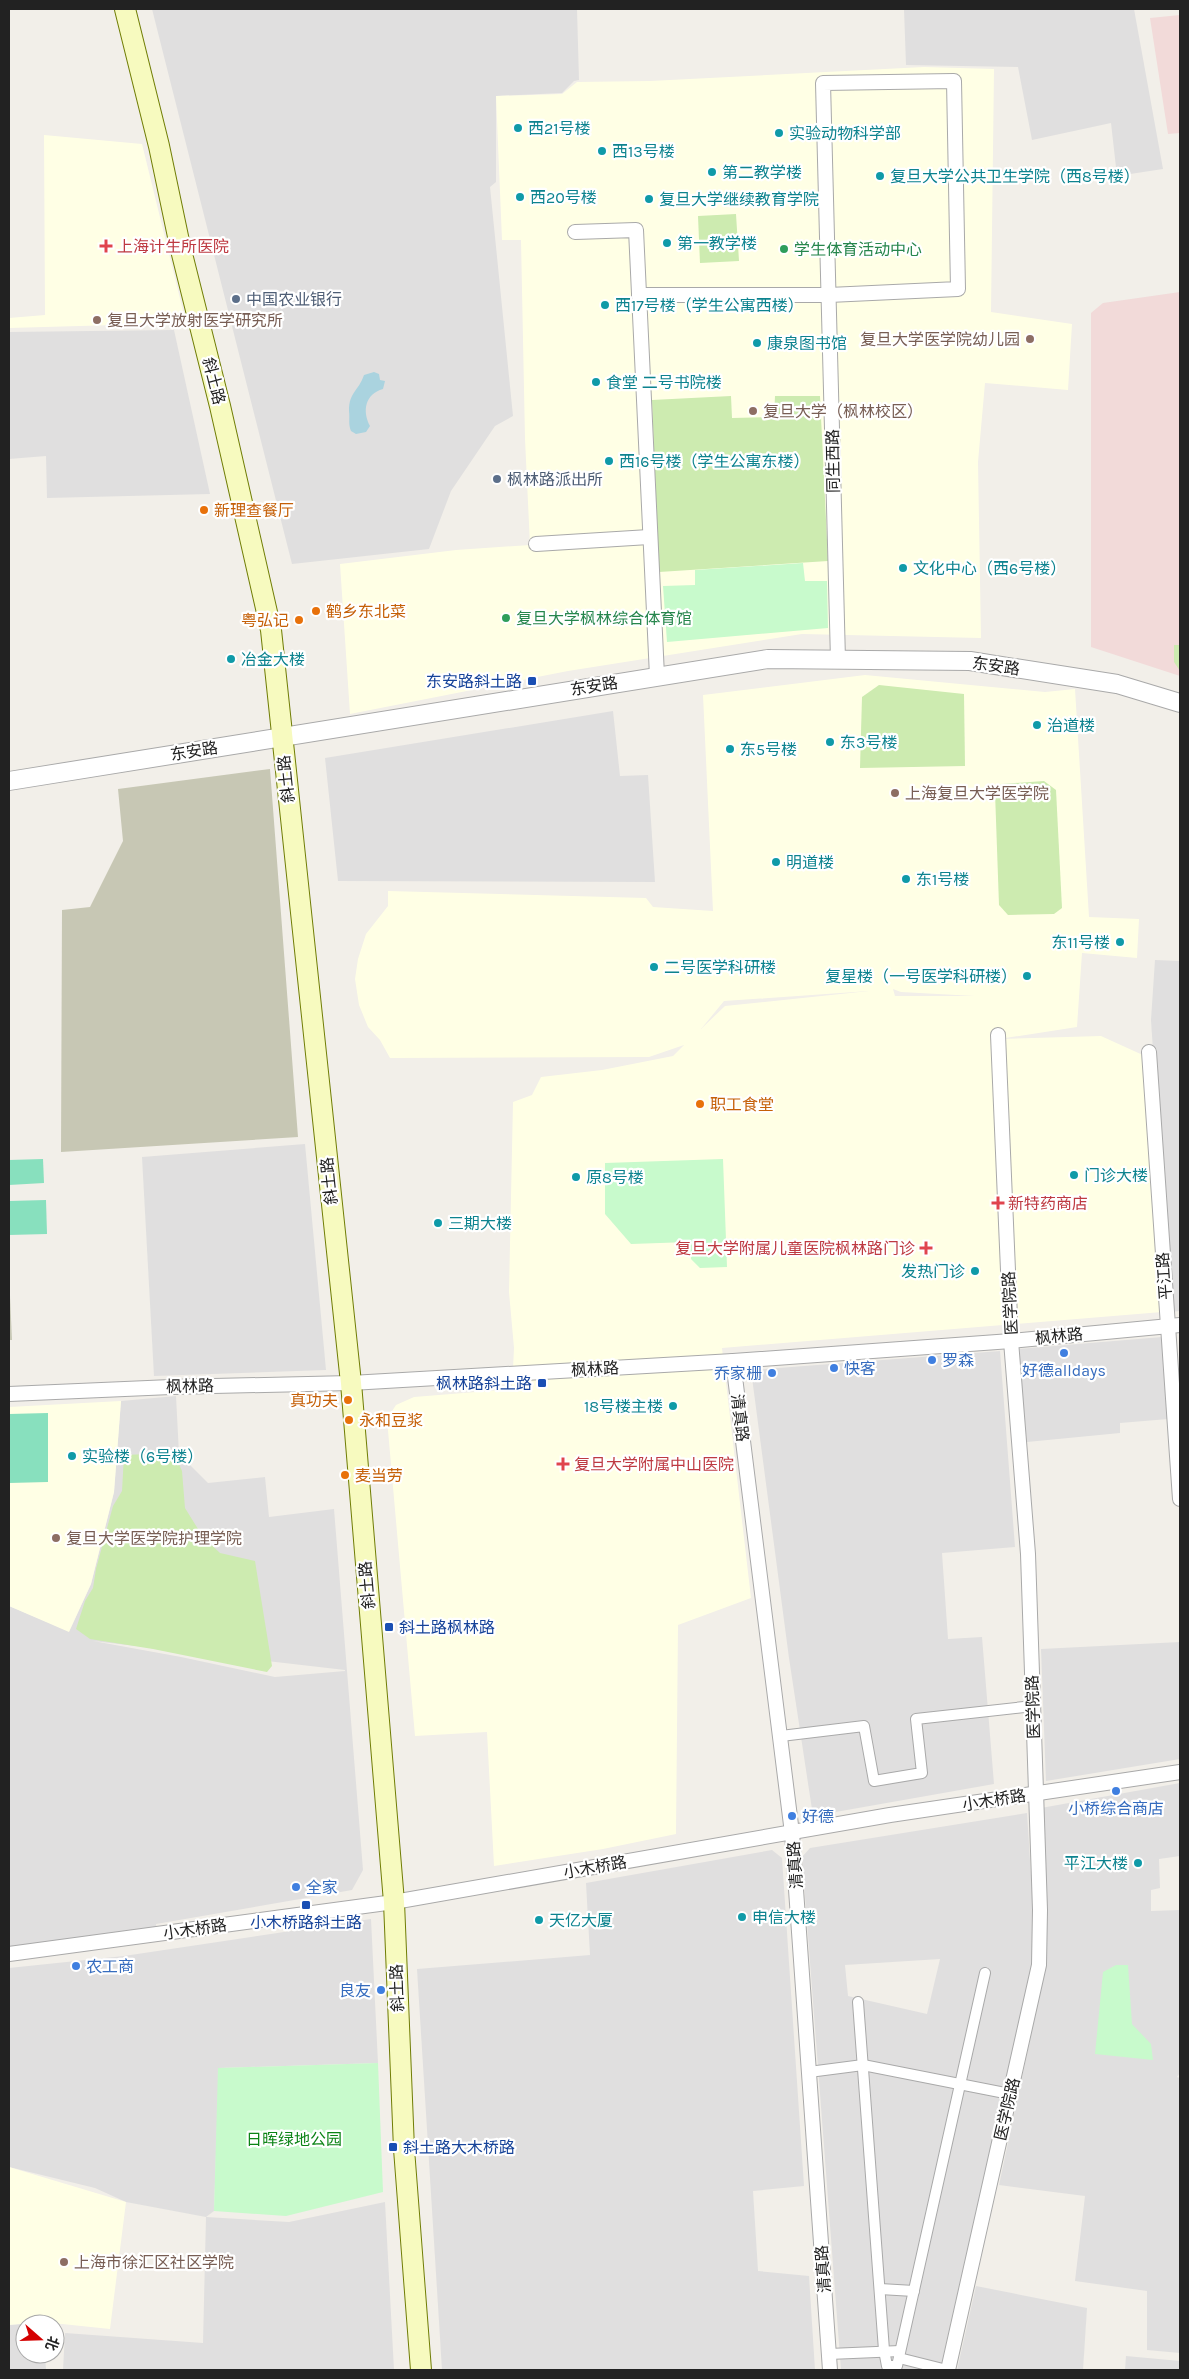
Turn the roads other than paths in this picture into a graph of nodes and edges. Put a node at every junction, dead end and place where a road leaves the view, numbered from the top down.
1 (125, 9) edge
2 (575, 232) dead end
3 (829, 294) junction
4 (639, 296) junction
5 (649, 537) junction
6 (536, 544) dead end
7 (838, 660) junction
8 (657, 676) junction
9 (1180, 703) edge
10 (282, 737) junction
11 (9, 781) edge
12 (998, 1035) dead end
13 (1149, 1052) dead end
14 (1174, 1326) edge
15 (1011, 1341) junction
16 (733, 1361) junction
17 (351, 1383) junction
18 (9, 1394) edge
19 (1180, 1499) edge
20 (1033, 1706) junction
21 (781, 1736) junction
22 (1180, 1772) edge
23 (1035, 1793) junction
24 (792, 1833) junction
25 (394, 1902) junction
26 (9, 1954) edge
27 (985, 1973) dead end
28 (858, 2002) dead end
29 (863, 2065) junction
30 (809, 2072) junction
31 (962, 2084) junction
32 (1010, 2094) junction
33 (880, 2289) junction
34 (914, 2291) junction
35 (884, 2350) junction
36 (829, 2354) junction
37 (900, 2354) junction
38 (421, 2370) edge
39 (830, 2370) edge
40 (947, 2370) edge

1 - 10 main road, 斜土路
2 - 4 street
3 - 3 street, 同生西路
3 - 4 street
3 - 7 street, 同生西路
4 - 5 street
5 - 6 street
5 - 8 street
7 - 8 street, 东安路
7 - 9 street, 东安路
8 - 10 street, 东安路
10 - 11 street, 东安路
10 - 17 main road, 斜土路
12 - 15 street, 医学院路
13 - 14 street, 平江路
14 - 15 street, 枫林路
14 - 19 street, 平江路
15 - 16 street, 枫林路
15 - 20 street, 医学院路
16 - 17 street, 枫林路
16 - 21 street, 清真路
17 - 18 street, 枫林路
17 - 25 main road, 斜土路
20 - 21 street
20 - 23 street, 医学院路
21 - 24 street, 清真路
22 - 23 street, 小木桥路
23 - 24 street, 小木桥路
23 - 32 street, 医学院路
24 - 25 street, 小木桥路
24 - 30 street, 清真路
25 - 26 street, 小木桥路
25 - 38 main road, 斜土路
27 - 31 street
28 - 29 street
29 - 30 street
29 - 31 street
29 - 33 street
30 - 36 street, 清真路
31 - 32 street
31 - 34 street
32 - 40 street, 医学院路
33 - 34 street
33 - 35 street
34 - 37 street
35 - 36 street
35 - 37 street
35 - 37 street
36 - 39 street, 清真路
37 - 40 street

